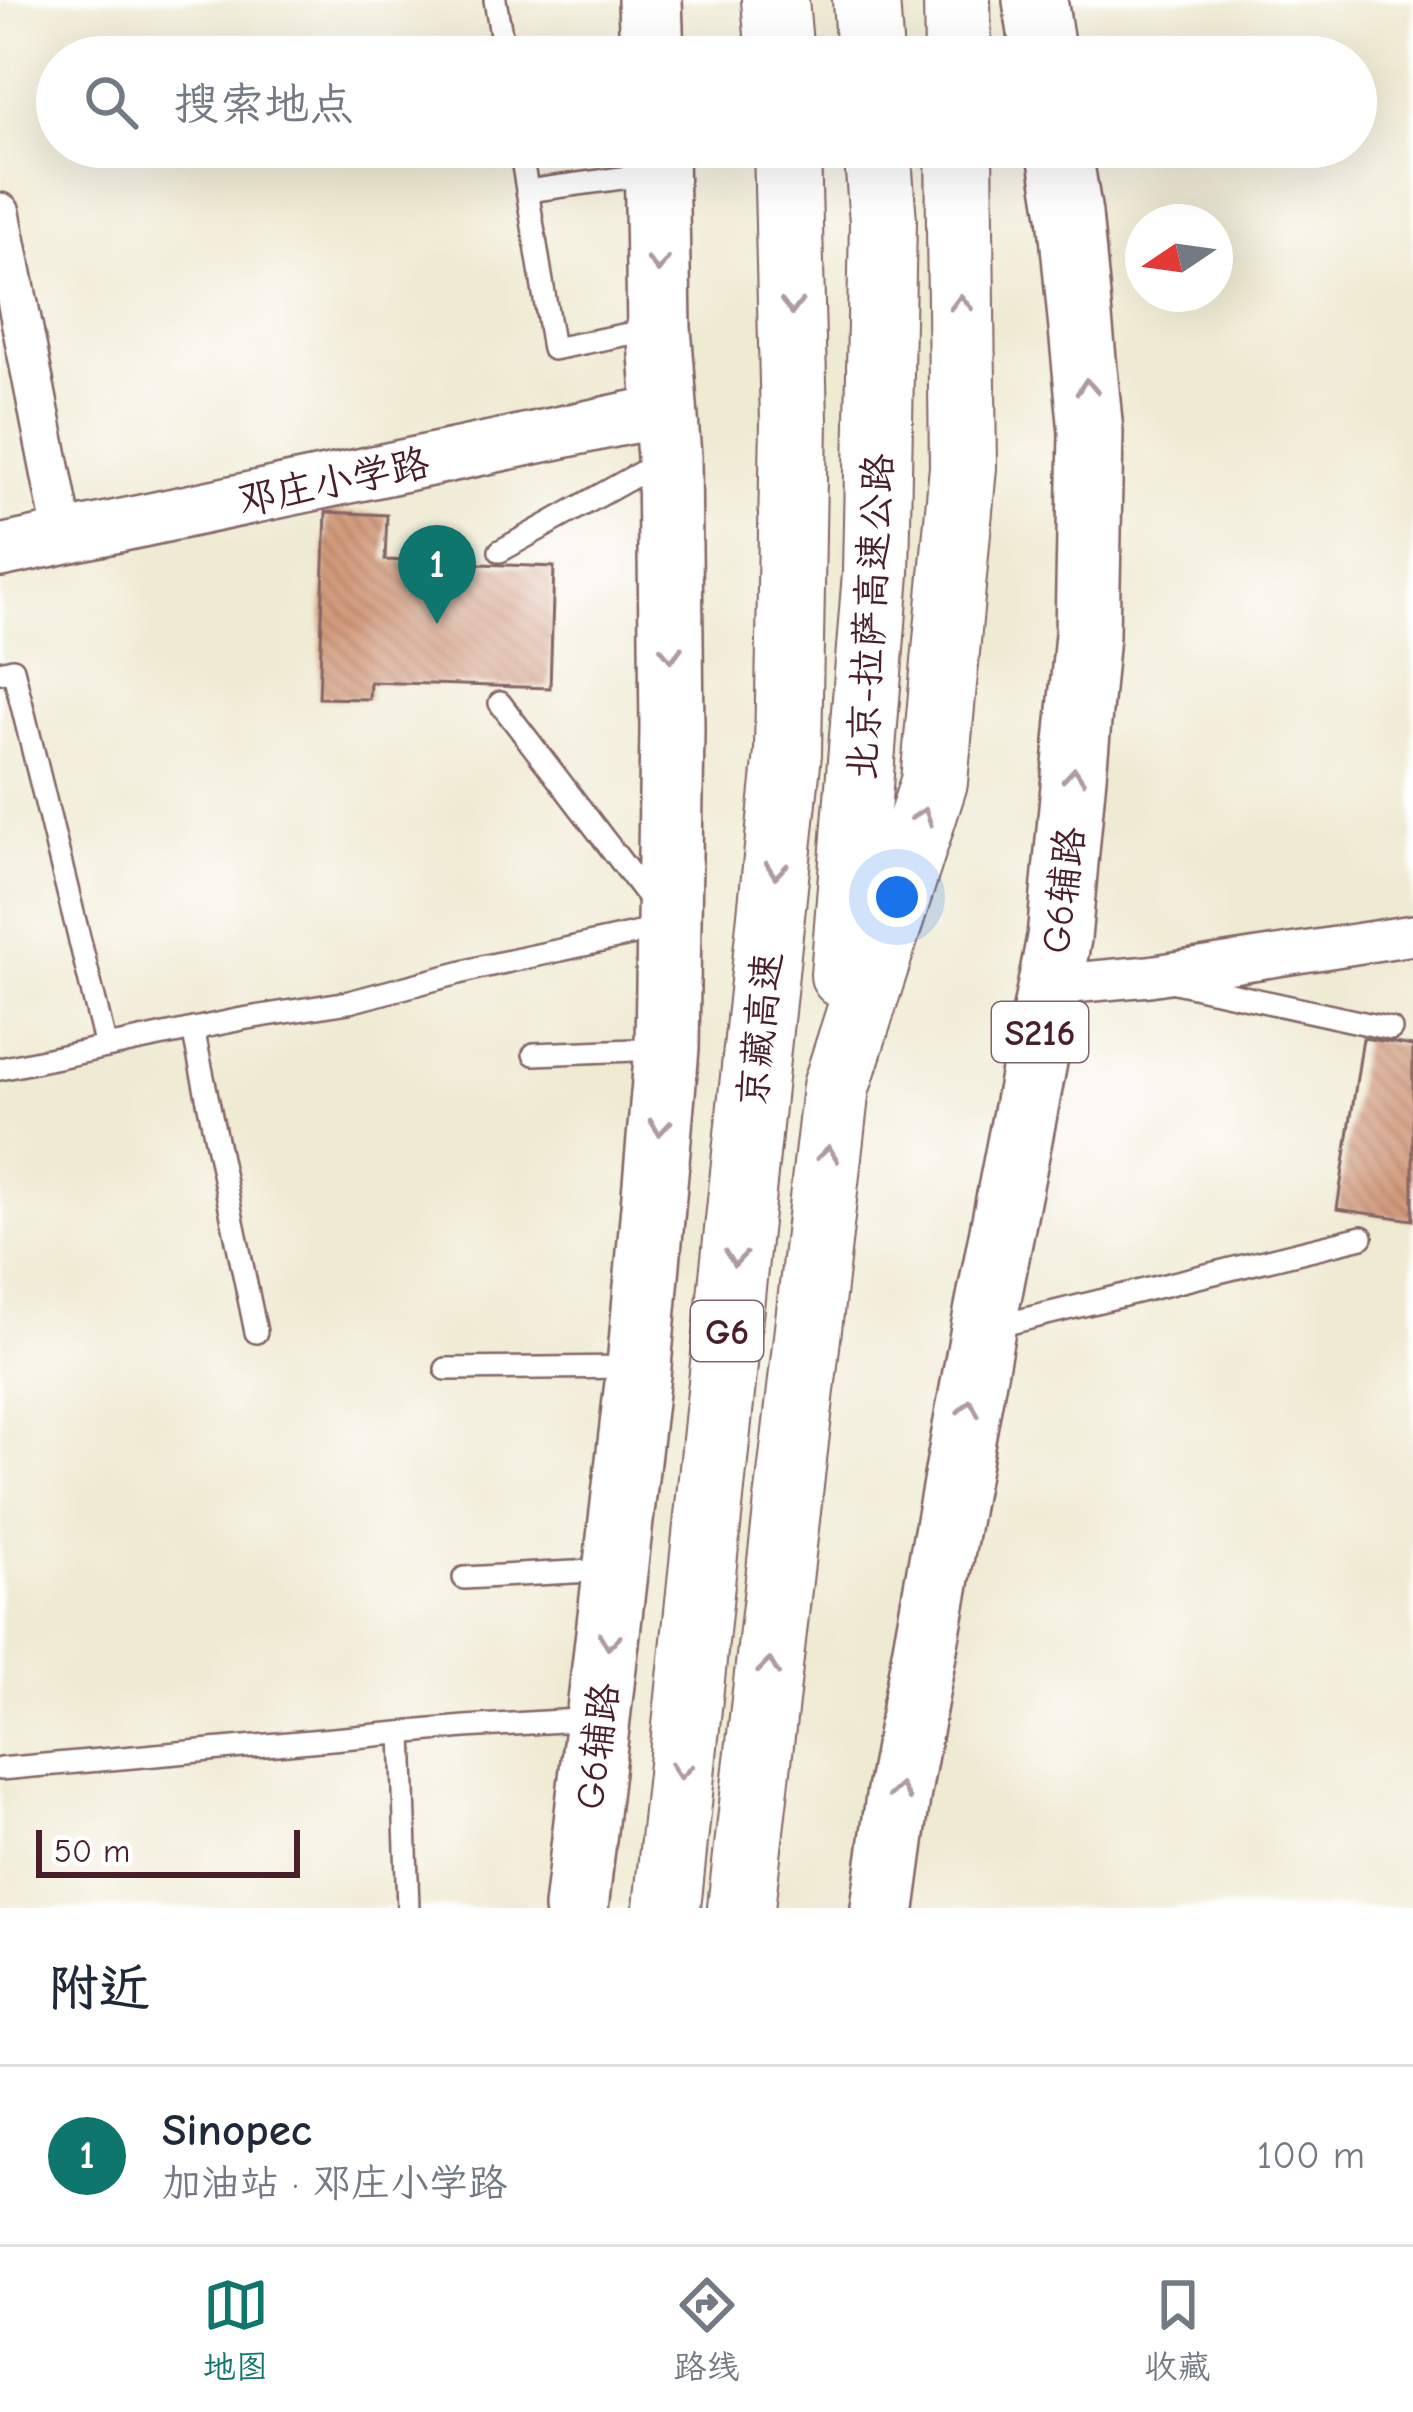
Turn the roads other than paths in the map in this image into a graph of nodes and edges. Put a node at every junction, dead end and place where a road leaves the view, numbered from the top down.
1 (495, 0) edge
2 (650, 0) edge
3 (775, 0) edge
4 (866, 0) edge
5 (957, 0) edge
6 (1034, 0) edge
7 (501, 36) edge
8 (651, 36) edge
9 (778, 36) edge
10 (869, 36) edge
11 (958, 36) edge
12 (1040, 36) edge
13 (523, 168) edge
14 (623, 168) edge
15 (656, 168) edge
16 (788, 168) edge
17 (879, 168) edge
18 (959, 168) edge
19 (1062, 168) edge
20 (527, 191) junction
21 (0, 213) edge
22 (659, 328) junction
23 (668, 434) junction
24 (64, 538) junction
25 (0, 551) edge
26 (500, 551) dead end
27 (0, 672) edge
28 (500, 703) dead end
29 (670, 925) junction
30 (1413, 935) edge
31 (1149, 976) junction
32 (1050, 985) junction
33 (1391, 1029) dead end
34 (193, 1030) junction
35 (106, 1047) junction
36 (667, 1048) junction
37 (534, 1054) dead end
38 (0, 1069) edge
39 (836, 1087) junction
40 (1362, 1237) dead end
41 (983, 1329) junction
42 (256, 1332) dead end
43 (639, 1366) junction
44 (446, 1369) dead end
45 (617, 1570) junction
46 (464, 1578) dead end
47 (600, 1718) junction
48 (402, 1733) junction
49 (0, 1769) edge
50 (408, 1908) edge
51 (576, 1908) edge
52 (667, 1908) edge
53 (741, 1908) edge
54 (884, 1908) edge

1 - 7 lane
2 - 8 main road
3 - 9 highway
4 - 10 highway
5 - 11 highway
6 - 12 main road
13 - 20 lane
14 - 20 lane
15 -> 22 main road, G6辅路
16 -> 52 highway, 京藏高速 / G6
17 - 39 highway, 北京-拉萨高速公路
39 -> 18 highway
32 -> 19 main road, G6辅路 / S216
20 - 22 lane
21 - 24 street
22 - 23 main road, G6辅路
23 - 24 street, 邓庄小学路
23 - 26 lane
23 -> 29 main road, G6辅路
24 - 25 street, 邓庄小学路
27 - 35 lane
28 - 29 lane
29 - 34 lane
29 - 36 main road, G6辅路
30 - 31 street
31 - 32 street
31 - 33 lane
32 - 41 main road, G6辅路 / S216
34 - 35 lane
34 - 42 lane
35 - 38 lane
36 - 37 lane
36 -> 43 main road, G6辅路
53 -> 39 highway
40 - 41 lane
54 -> 41 main road, G6辅路 / S216
43 - 44 lane
43 - 45 main road, G6辅路
45 - 46 lane
45 -> 47 main road, G6辅路
47 - 48 lane
47 - 51 main road, G6辅路
48 - 49 lane
48 - 50 lane

